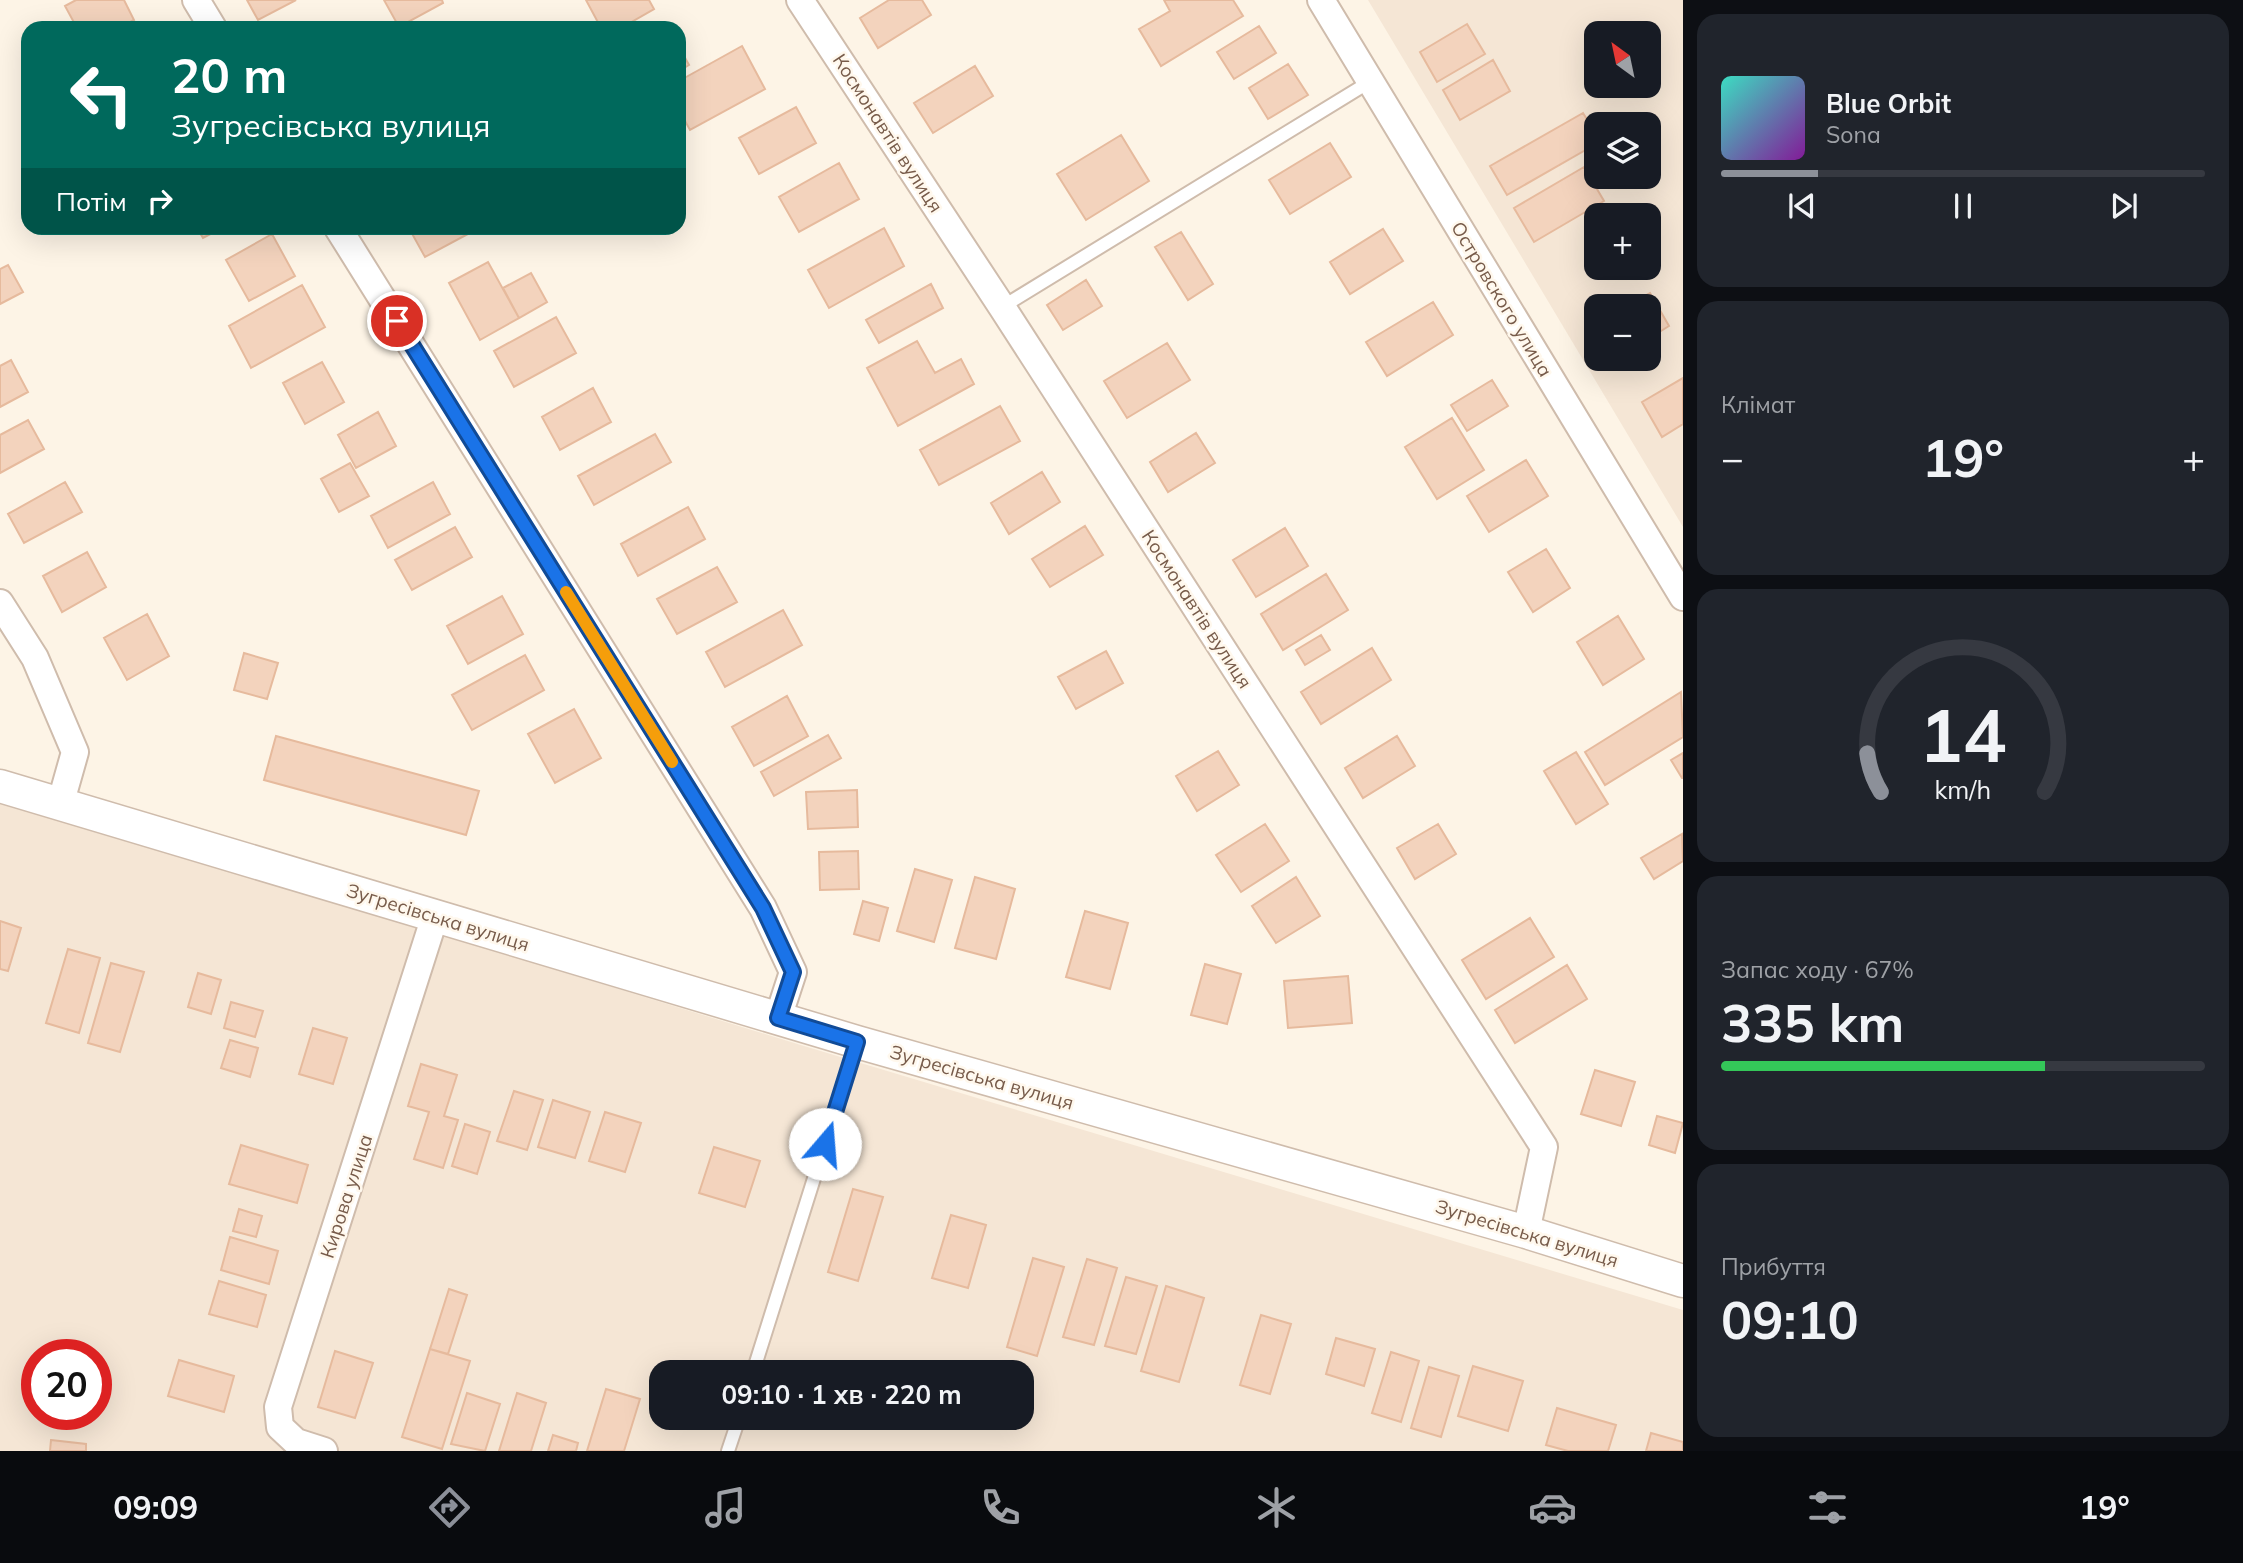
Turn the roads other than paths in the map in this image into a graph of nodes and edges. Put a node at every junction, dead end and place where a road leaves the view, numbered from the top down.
1 (196, 0) edge
2 (800, 0) edge
3 (1321, 0) edge
4 (209, 21) edge
5 (1371, 81) junction
6 (342, 235) edge
7 (1002, 307) junction
8 (1683, 597) edge
9 (0, 603) edge
10 (0, 786) edge
11 (60, 805) junction
12 (435, 916) junction
13 (778, 1018) junction
14 (857, 1042) junction
15 (1526, 1232) junction
16 (1683, 1280) edge
17 (757, 1360) edge
18 (735, 1430) edge
19 (324, 1451) edge
20 (729, 1451) edge

1 - 4 street
2 - 7 street, Космонавтів вулиця
3 - 5 street, Островского улица
5 - 7 lane
5 - 8 street, Островского улица
6 - 13 street
7 - 15 street, Космонавтів вулиця
9 - 11 street
10 - 11 street, Зугресівська вулиця
11 - 12 street, Зугресівська вулиця
12 - 13 street, Зугресівська вулиця
12 - 19 street, Кирова улица
13 - 14 street, Зугресівська вулиця
14 - 15 street, Зугресівська вулиця
14 - 17 lane
15 - 16 street, Зугресівська вулиця
18 - 20 lane

